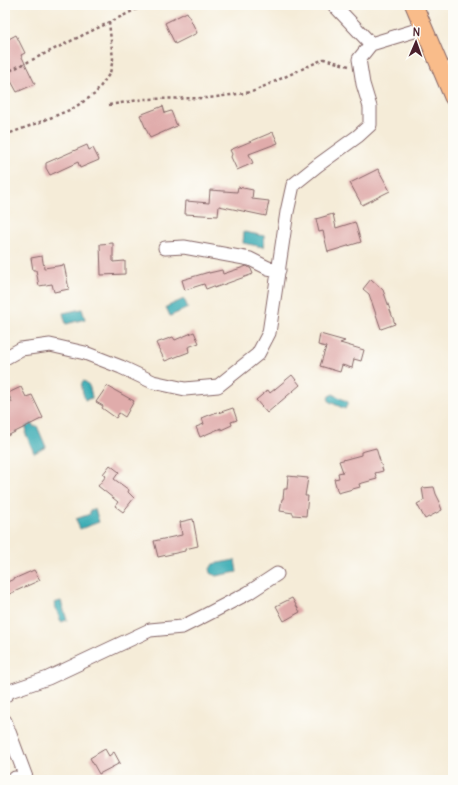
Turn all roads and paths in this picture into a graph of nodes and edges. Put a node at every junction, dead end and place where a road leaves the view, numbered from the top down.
1 (145, 5) edge
2 (334, 5) edge
3 (414, 5) edge
4 (109, 22) junction
5 (424, 28) junction
6 (371, 44) junction
7 (361, 69) junction
8 (449, 72) edge
9 (5, 73) edge
10 (453, 97) edge
11 (109, 105) dead end
12 (5, 135) edge
13 (165, 248) dead end
14 (279, 270) junction
15 (5, 358) edge
16 (277, 574) dead end
17 (5, 696) edge
18 (5, 721) edge
19 (19, 779) edge

1 - 4 path
2 - 6 street
3 - 5 main road
4 - 9 path
4 - 12 path
5 - 6 street
5 - 8 main road
6 - 7 street
7 - 11 path
7 - 14 street
8 - 10 main road
13 - 14 street
14 - 15 street
16 - 17 street
18 - 19 street

